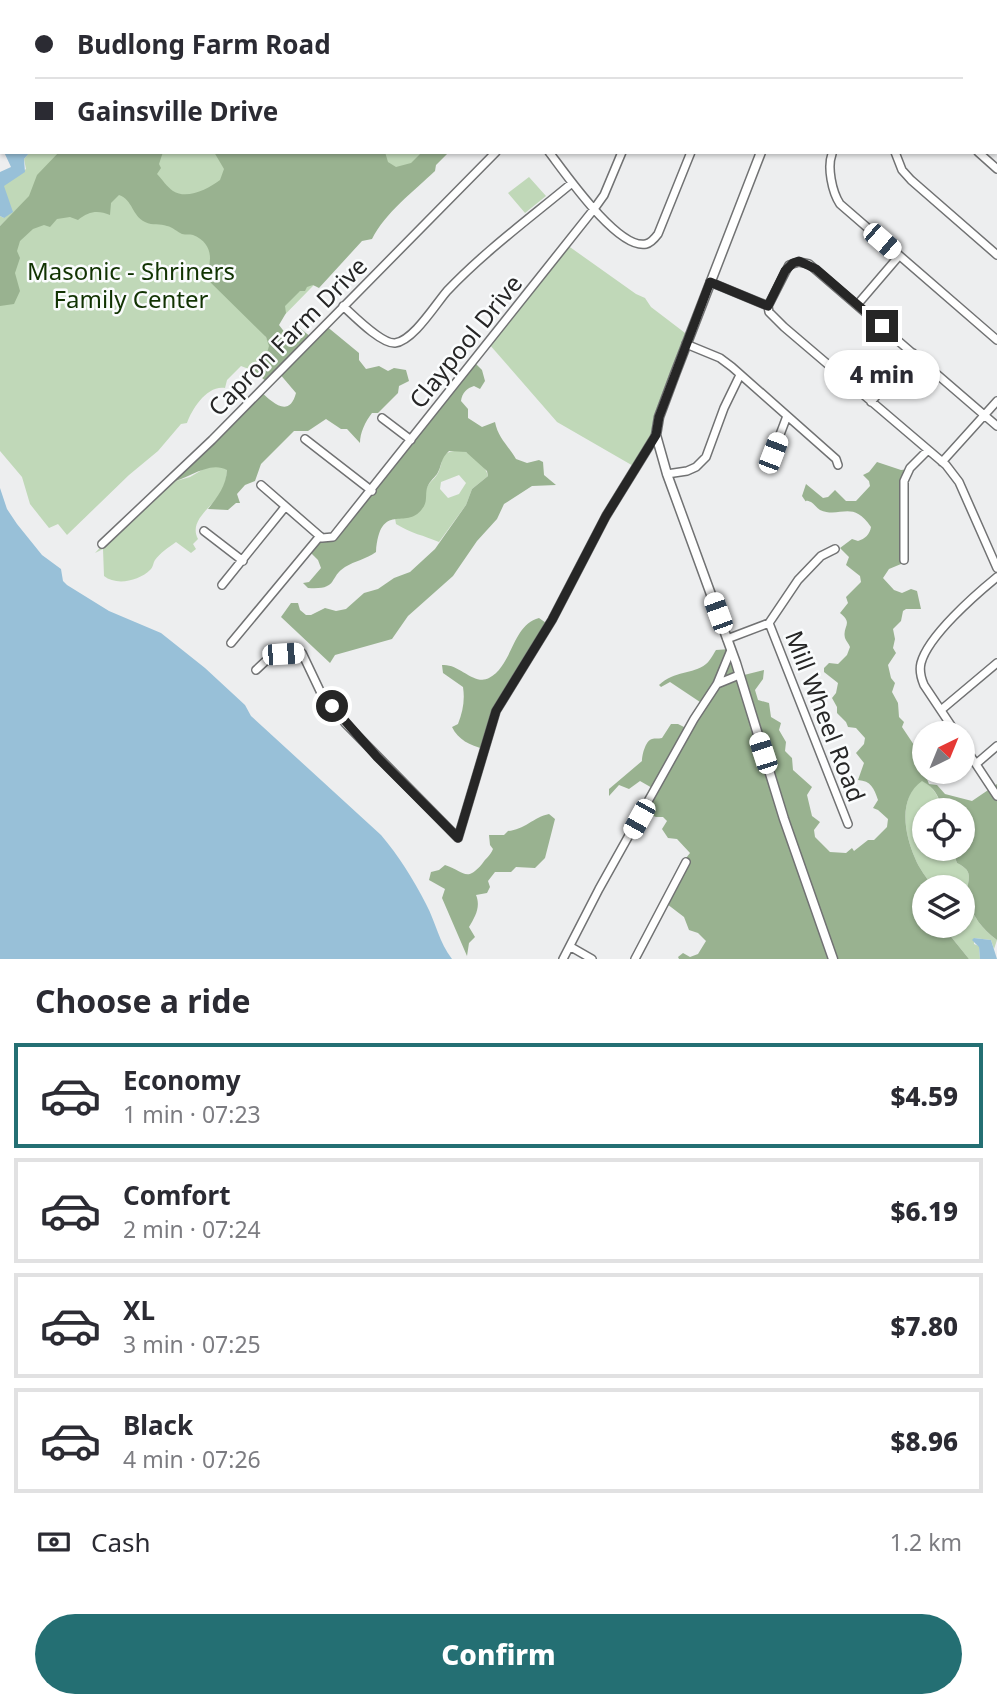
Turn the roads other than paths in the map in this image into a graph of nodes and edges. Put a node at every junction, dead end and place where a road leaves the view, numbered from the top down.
1 (494, 154) edge
2 (550, 154) edge
3 (621, 154) edge
4 (690, 154) edge
5 (760, 154) edge
6 (831, 154) edge
7 (896, 154) edge
8 (980, 154) edge
9 (997, 169) edge
10 (572, 183) junction
11 (594, 209) junction
12 (899, 256) junction
13 (997, 256) edge
14 (710, 282) junction
15 (857, 305) junction
16 (343, 306) junction
17 (768, 306) junction
18 (997, 339) edge
19 (686, 344) junction
20 (913, 353) junction
21 (740, 375) junction
22 (997, 401) edge
23 (872, 402) junction
24 (985, 414) junction
25 (787, 416) junction
26 (382, 418) dead end
27 (997, 426) edge
28 (656, 435) junction
29 (305, 439) dead end
30 (411, 440) junction
31 (927, 451) junction
32 (942, 462) junction
33 (838, 465) dead end
34 (771, 469) dead end
35 (667, 474) junction
36 (261, 485) dead end
37 (372, 491) junction
38 (285, 507) junction
39 (204, 531) dead end
40 (321, 537) junction
41 (102, 544) dead end
42 (835, 549) dead end
43 (904, 560) dead end
44 (243, 561) junction
45 (997, 568) edge
46 (997, 577) edge
47 (222, 585) dead end
48 (769, 623) junction
49 (727, 639) junction
50 (231, 643) dead end
51 (731, 650) junction
52 (997, 663) edge
53 (256, 670) dead end
54 (739, 675) junction
55 (717, 684) junction
56 (941, 710) junction
57 (948, 721) edge
58 (997, 747) edge
59 (976, 764) joint
60 (997, 796) edge
61 (848, 824) dead end
62 (687, 862) dead end
63 (571, 947) junction
64 (563, 959) edge
65 (592, 959) edge
66 (635, 959) edge
67 (833, 959) edge

1 - 16 street, Capron Farm Drive
2 - 10 street
3 - 11 street, Claypool Drive
4 - 11 street
5 - 14 street
6 - 12 street
7 - 13 street
8 - 9 street
10 - 11 street
10 - 16 street
11 - 30 street, Claypool Drive
12 - 15 street
12 - 18 street
14 - 17 street
14 - 19 street
15 - 17 street
15 - 20 street
16 - 41 street, Capron Farm Drive
17 - 23 street
19 - 21 street
19 - 28 street
20 - 23 street
20 - 24 street
21 - 25 street
21 - 35 street
22 - 24 street
23 - 31 street
24 - 27 street
24 - 32 street
25 - 33 street
25 - 34 street
26 - 30 street
28 - 35 street
28 - 53 street
29 - 37 street
30 - 37 street, Claypool Drive
31 - 32 street
31 - 43 street
32 - 45 street
35 - 49 street
36 - 38 street
37 - 40 street, Claypool Drive
38 - 40 street
38 - 44 street
39 - 44 street
40 - 50 street, Claypool Drive
42 - 48 street
44 - 47 street
46 - 56 street
48 - 49 street
48 - 61 street, Mill Wheel Road
49 - 51 street
51 - 54 street
51 - 55 street
52 - 56 street
54 - 55 street
54 - 67 street
55 - 63 street
56 - 57 street
58 - 59 street
59 - 60 street
62 - 66 street
63 - 64 street
63 - 65 street

